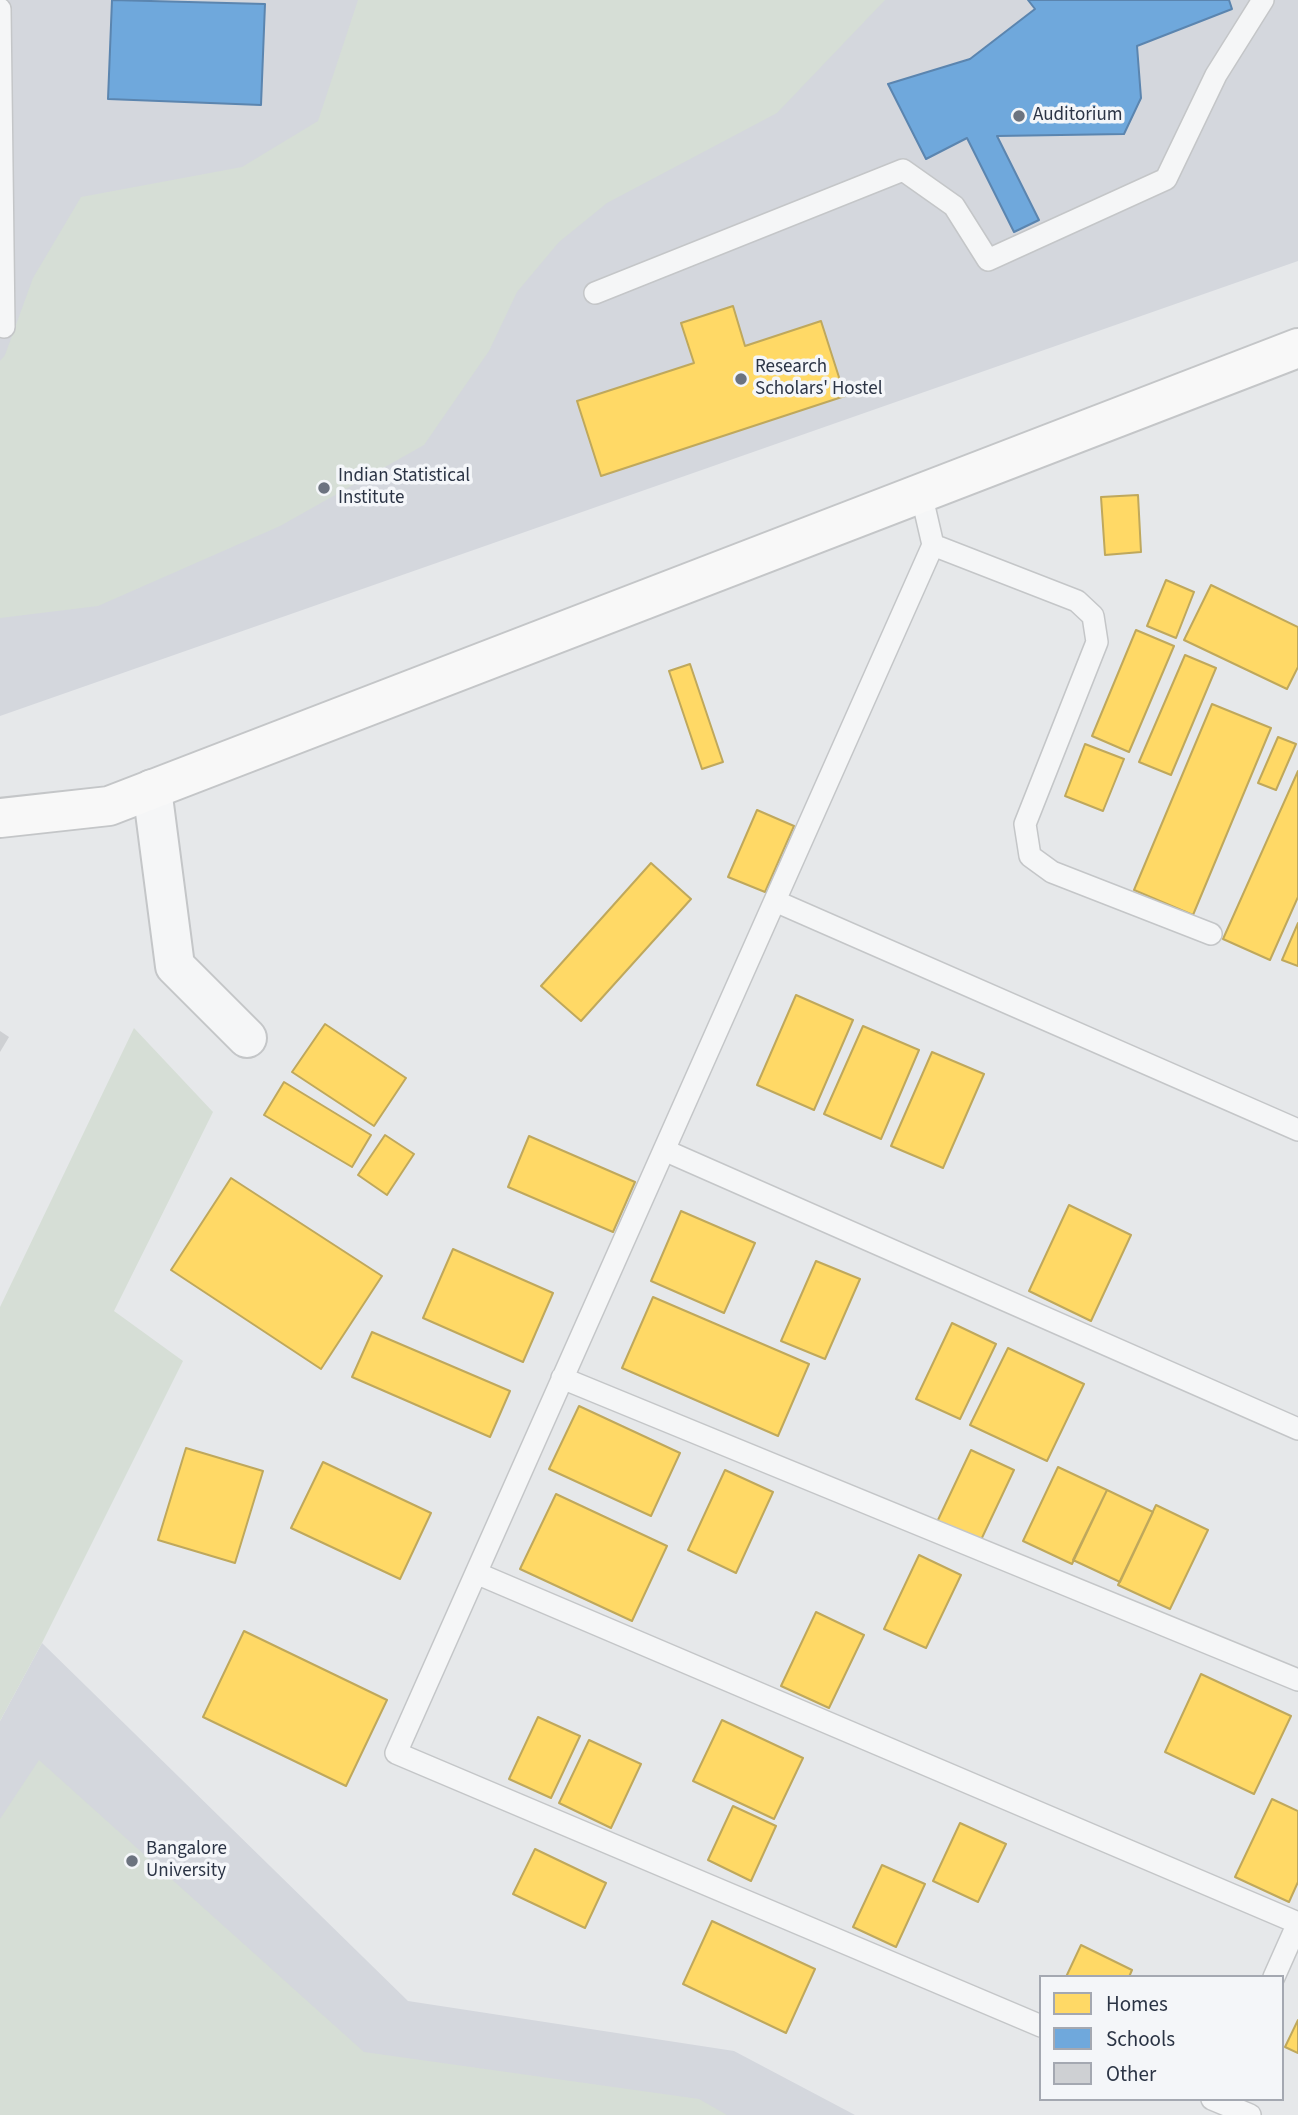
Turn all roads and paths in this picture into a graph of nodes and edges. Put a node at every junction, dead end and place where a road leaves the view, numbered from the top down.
1 (1264, 0) edge
2 (0, 9) edge
3 (595, 293) dead end
4 (4, 327) dead end
5 (1298, 348) edge
6 (921, 493) junction
7 (933, 545) junction
8 (152, 789) junction
9 (0, 818) edge
10 (775, 901) junction
11 (1211, 934) dead end
12 (247, 1038) dead end
13 (1298, 1130) edge
14 (664, 1150) junction
15 (562, 1378) junction
16 (1298, 1429) edge
17 (476, 1573) junction
18 (1298, 1680) edge
19 (1275, 1975) edge
20 (1039, 2025) edge
21 (1218, 2101) edge
22 (1250, 2115) edge

1 - 3 lane
2 - 4 lane
5 - 6 street
6 - 7 lane
6 - 8 street
7 - 10 lane
7 - 11 lane
8 - 9 street
8 - 12 street
10 - 13 lane
10 - 14 lane
14 - 15 lane
14 - 16 lane
15 - 17 lane
15 - 18 lane
17 - 19 lane
17 - 20 lane
21 - 22 lane

